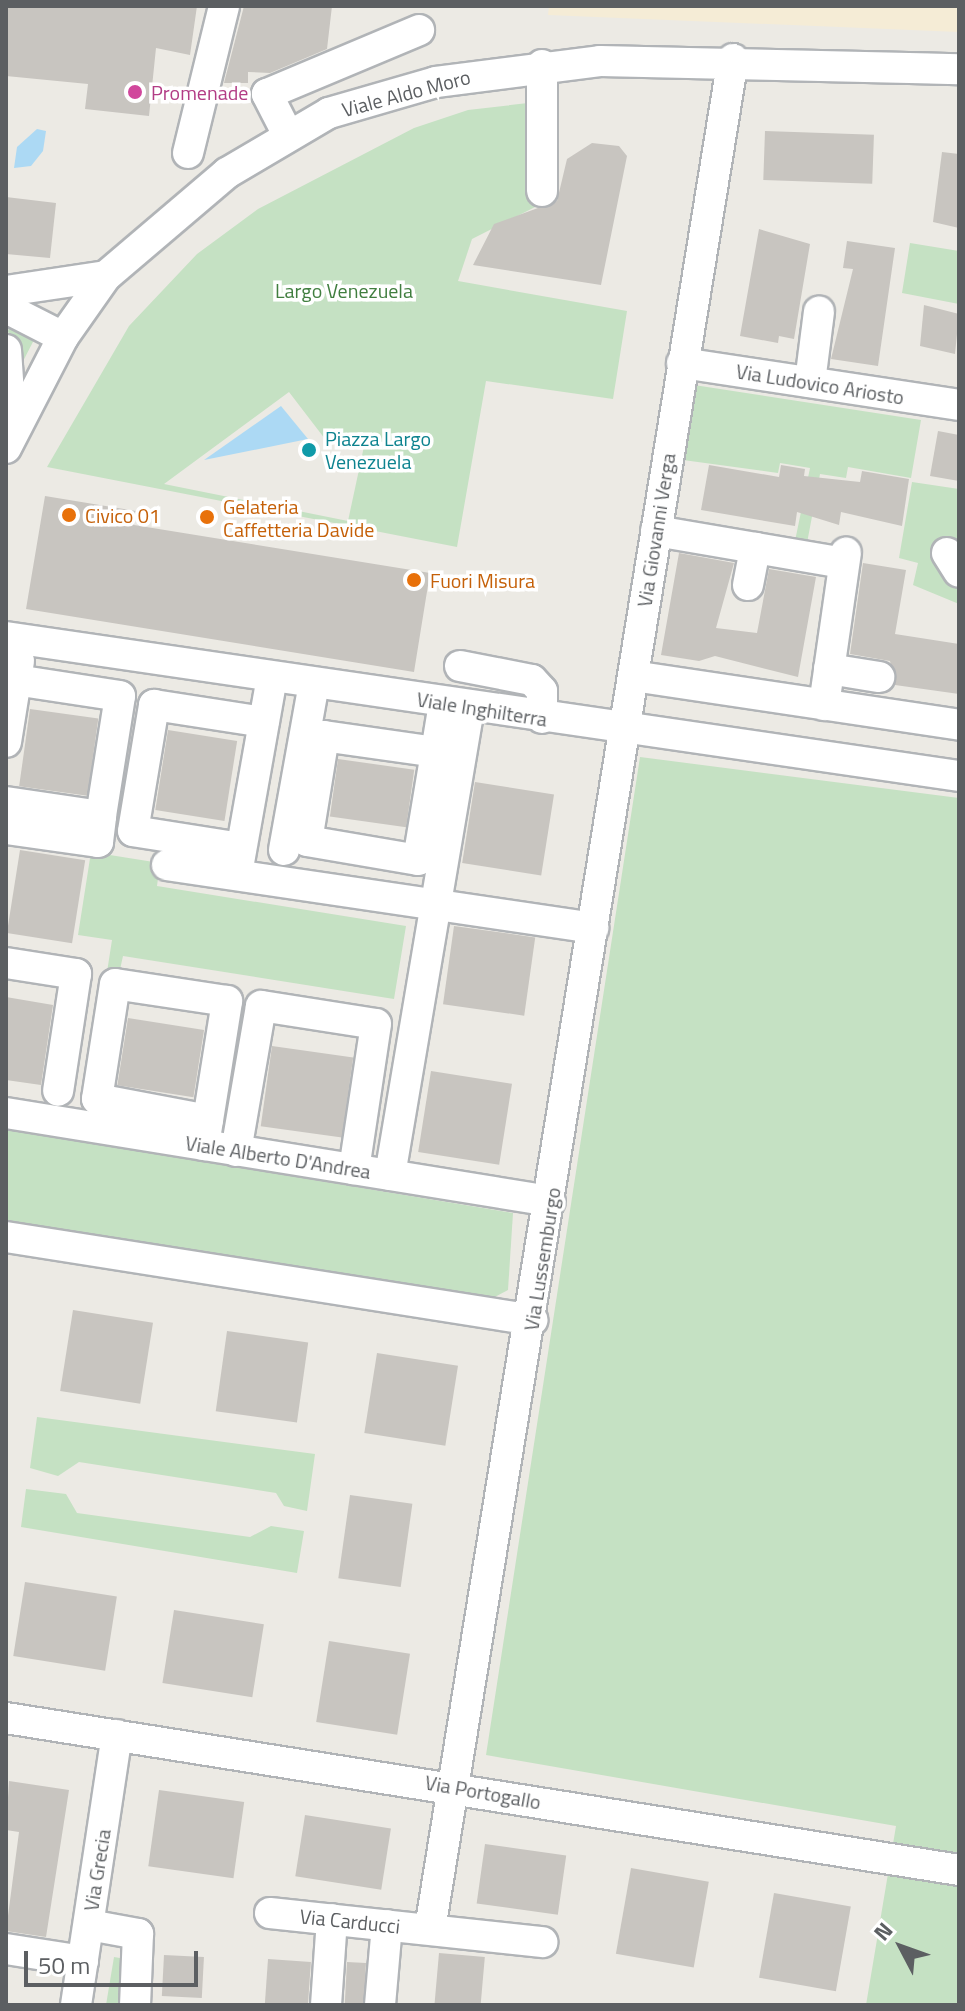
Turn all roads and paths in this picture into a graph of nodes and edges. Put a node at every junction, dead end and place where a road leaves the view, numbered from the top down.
1 (224, 6) edge
2 (419, 30) dead end
3 (733, 59) junction
4 (542, 65) junction
5 (959, 69) edge
6 (287, 133) junction
7 (212, 185) junction
8 (542, 191) dead end
9 (106, 276) junction
10 (6, 291) edge
11 (6, 308) edge
12 (819, 312) dead end
13 (63, 337) junction
14 (6, 350) edge
15 (682, 363) junction
16 (810, 382) junction
17 (959, 405) edge
18 (8, 442) edge
19 (656, 531) junction
20 (755, 548) junction
21 (748, 585) dead end
22 (14, 638) edge
23 (460, 666) dead end
24 (829, 669) junction
25 (633, 676) junction
26 (272, 677) junction
27 (879, 677) dead end
28 (16, 680) junction
29 (314, 683) junction
30 (457, 705) junction
31 (824, 705) junction
32 (542, 718) junction
33 (264, 722) junction
34 (959, 725) edge
35 (624, 730) junction
36 (6, 742) edge
37 (436, 752) junction
38 (959, 776) edge
39 (6, 802) edge
40 (101, 816) junction
41 (6, 829) edge
42 (241, 848) junction
43 (284, 850) dead end
44 (167, 865) dead end
45 (237, 878) junction
46 (436, 906) junction
47 (593, 928) junction
48 (6, 963) edge
49 (227, 1001) junction
50 (261, 1006) junction
51 (58, 1091) dead end
52 (6, 1113) edge
53 (206, 1132) junction
54 (236, 1151) junction
55 (354, 1169) junction
56 (390, 1175) junction
57 (550, 1201) junction
58 (6, 1237) edge
59 (533, 1320) junction
60 (6, 1718) edge
61 (117, 1735) junction
62 (452, 1787) junction
63 (959, 1870) edge
64 (270, 1913) dead end
65 (332, 1919) junction
66 (89, 1925) junction
67 (387, 1925) junction
68 (437, 1930) junction
69 (542, 1942) dead end
70 (6, 1949) edge
71 (83, 1961) junction
72 (76, 2005) edge
73 (135, 2005) edge
74 (326, 2005) edge
75 (380, 2005) edge

1 - 7 street
2 - 6 street
3 - 4 street, Viale Aldo Moro
3 - 5 street, Viale Aldo Moro
3 - 15 street, Via Giovanni Verga
4 - 6 street, Viale Aldo Moro
4 - 8 street
6 - 7 street, Viale Aldo Moro
7 - 9 street, Viale Aldo Moro
9 - 10 street
9 - 13 street, Viale Aldo Moro
11 - 13 street
12 - 16 street
13 - 18 street, Viale Aldo Moro
14 - 18 street
15 - 16 street, Via Ludovico Ariosto
15 - 19 street, Via Giovanni Verga
16 - 17 street, Via Ludovico Ariosto
19 - 20 street
19 - 25 street, Via Giovanni Verga
20 - 21 street
20 - 24 street
22 - 26 street, Viale Inghilterra
22 - 28 street
23 - 32 street
24 - 27 street
24 - 31 street
25 - 31 street
25 - 35 street, Via Giovanni Verga
26 - 29 street, Viale Inghilterra
26 - 33 street
28 - 36 street
28 - 40 street
29 - 30 street, Viale Inghilterra
29 - 43 street
30 - 32 street, Viale Inghilterra
30 - 37 street
30 - 46 street
31 - 34 street
32 - 35 street, Viale Inghilterra
33 - 42 street
33 - 42 street
35 - 38 street, Viale Inghilterra
35 - 47 street, Via Lussemburgo
37 - 37 street
39 - 40 street
40 - 41 street
42 - 45 street
44 - 45 street
45 - 46 street
46 - 47 street
46 - 56 street
47 - 57 street, Via Lussemburgo
48 - 51 street
49 - 50 street
49 - 53 street
49 - 53 street
50 - 54 street
50 - 55 street
52 - 53 street, Viale Alberto D'Andrea
53 - 54 street, Viale Alberto D'Andrea
54 - 55 street, Viale Alberto D'Andrea
55 - 56 street, Viale Alberto D'Andrea
56 - 57 street, Viale Alberto D'Andrea
57 - 59 street, Via Lussemburgo
58 - 59 street
59 - 62 street, Via Lussemburgo
60 - 61 street, Via Portogallo
61 - 62 street, Via Portogallo
61 - 66 street, Via Grecia
62 - 63 street, Via Portogallo
62 - 68 street, Via Carducci
64 - 65 street, Via Carducci
65 - 67 street, Via Carducci
65 - 74 street
66 - 71 street, Via Grecia
66 - 73 street
67 - 68 street, Via Carducci
67 - 75 street
68 - 69 street
70 - 71 street
71 - 72 street, Via Grecia

